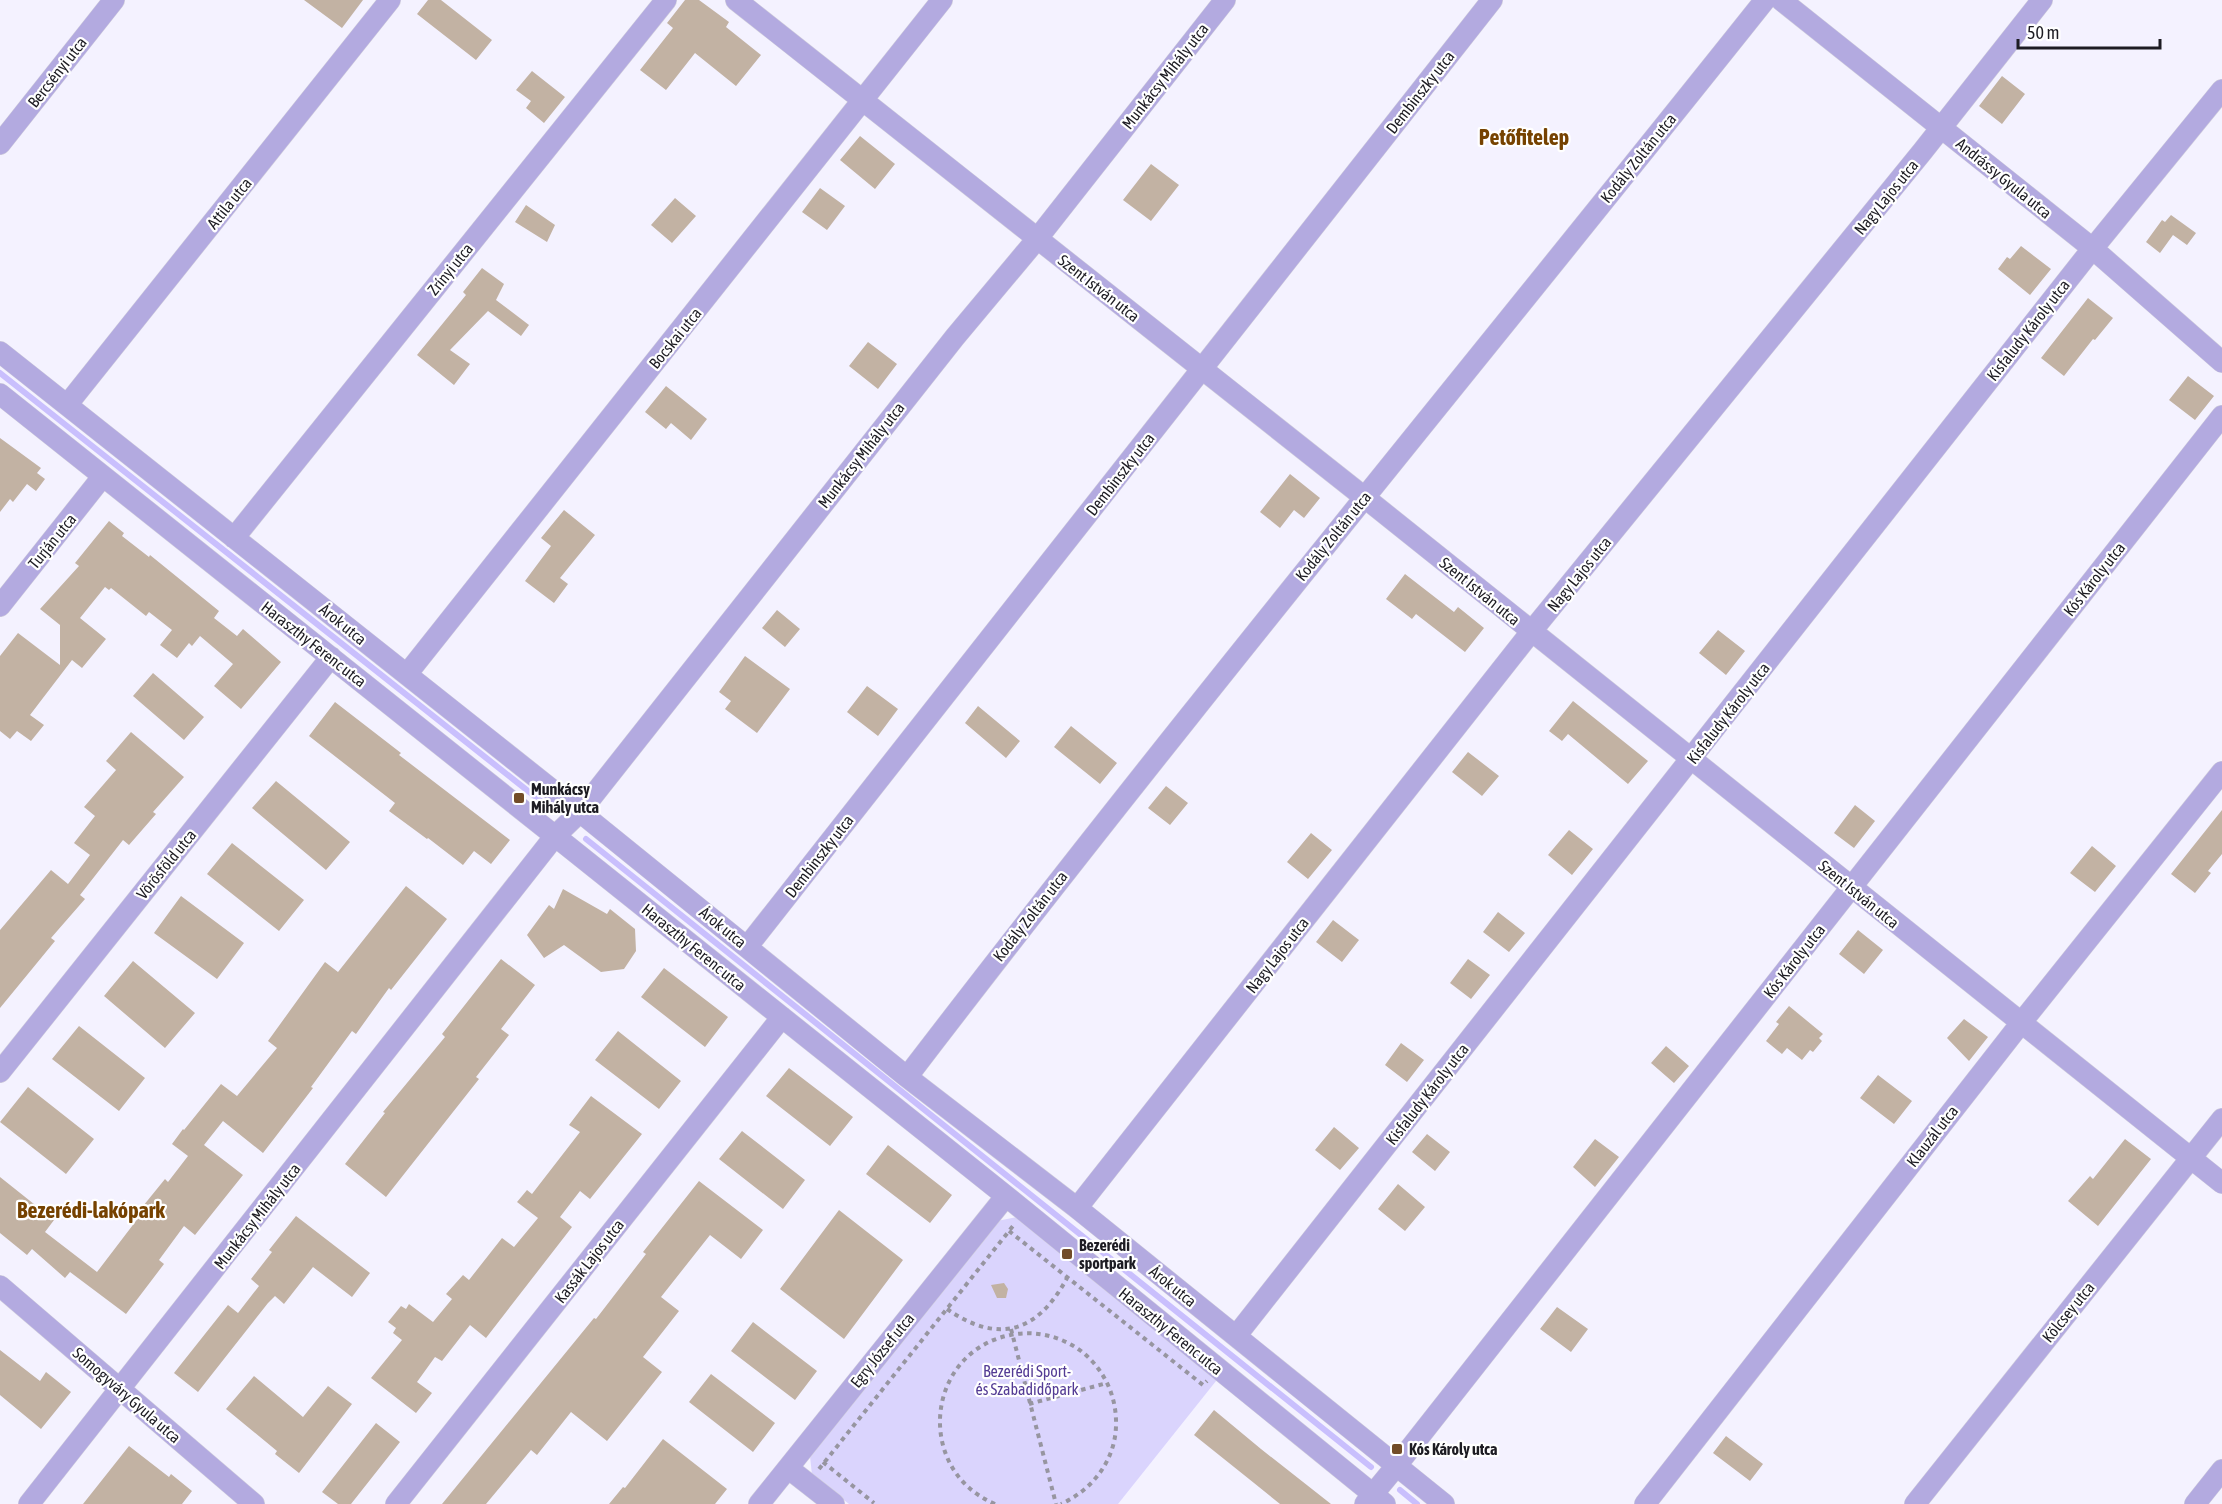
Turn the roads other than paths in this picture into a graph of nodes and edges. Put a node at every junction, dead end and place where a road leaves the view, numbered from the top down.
1 (114, 0) edge
2 (390, 0) edge
3 (666, 0) edge
4 (736, 0) edge
5 (942, 0) edge
6 (1225, 0) edge
7 (1492, 0) edge
8 (1765, 0) edge
9 (1780, 0) edge
10 (2042, 0) edge
11 (2222, 90) edge
12 (863, 102) junction
13 (1941, 128) junction
14 (0, 144) edge
15 (1037, 239) junction
16 (2092, 249) junction
17 (0, 352) edge
18 (2222, 362) edge
19 (1203, 370) junction
20 (0, 394) edge
21 (67, 405) junction
22 (2222, 416) edge
23 (103, 476) junction
24 (1364, 497) junction
25 (234, 538) junction
26 (0, 606) edge
27 (1531, 632) junction
28 (331, 657) junction
29 (407, 675) junction
30 (1691, 760) junction
31 (2222, 772) edge
32 (580, 812) junction
33 (555, 836) junction
34 (1851, 888) junction
35 (747, 947) junction
36 (782, 1017) junction
37 (2021, 1023) junction
38 (0, 1072) edge
39 (907, 1077) junction
40 (2222, 1119) edge
41 (2191, 1158) junction
42 (2222, 1183) edge
43 (1005, 1196) junction
44 (1077, 1208) junction
45 (0, 1286) edge
46 (1236, 1336) junction
47 (121, 1389) junction
48 (1397, 1465) junction
49 (788, 1468) junction
50 (2222, 1470) edge
51 (1374, 1501) edge
52 (29, 1504) edge
53 (255, 1504) edge
54 (396, 1504) edge
55 (759, 1504) edge
56 (834, 1504) edge
57 (1444, 1504) edge
58 (1646, 1504) edge
59 (1915, 1504) edge
60 (2195, 1504) edge

1 - 14 street, Bercsényi utca
2 - 21 street, Attila utca
3 - 25 street, Zrínyi utca
4 - 12 street, Szent István utca
5 - 12 street, Bocskai utca
6 - 15 street, Munkácsy Mihály utca
7 - 19 street, Dembinszky utca
8 - 24 street, Kodály Zoltán utca
9 - 13 street, Andrássy Gyula utca
10 - 13 street, Nagy Lajos utca
11 - 16 street, Kisfaludy Károly utca
12 - 15 street, Szent István utca
12 - 29 street, Bocskai utca
13 - 16 street, Andrássy Gyula utca
13 - 27 street, Nagy Lajos utca
15 - 19 street, Szent István utca
15 - 32 street, Munkácsy Mihály utca
16 - 18 street, Andrássy Gyula utca
16 - 30 street, Kisfaludy Károly utca
17 - 21 street, Árok utca
19 - 24 street, Szent István utca
19 - 35 street, Dembinszky utca
20 - 23 street, Haraszthy Ferenc utca
21 - 25 street, Árok utca
22 - 34 street, Kós Károly utca
23 - 26 street, Turján utca
23 - 28 street, Haraszthy Ferenc utca
24 - 27 street, Szent István utca
24 - 39 street, Kodály Zoltán utca
25 - 29 street, Árok utca
27 - 30 street, Szent István utca
27 - 44 street, Nagy Lajos utca
28 - 33 street, Haraszthy Ferenc utca
28 - 38 street, Vörösföld utca
29 - 32 street, Árok utca
30 - 34 street, Szent István utca
30 - 46 street, Kisfaludy Károly utca
31 - 37 street, Klauzál utca
32 - 33 street, Munkácsy Mihály utca
32 - 35 street, Árok utca
33 - 36 street, Haraszthy Ferenc utca
33 - 47 street, Munkácsy Mihály utca
34 - 37 street, Szent István utca
34 - 48 street, Kós Károly utca
35 - 39 street, Árok utca
36 - 43 street, Haraszthy Ferenc utca
36 - 54 street, Kassák Lajos utca
37 - 41 street, Szent István utca
37 - 58 street, Klauzál utca
39 - 44 street, Árok utca
40 - 41 street, Kölcsey utca
41 - 42 street, Szent István utca
41 - 59 street, Kölcsey utca
43 - 49 street, Egry József utca
43 - 51 street, Haraszthy Ferenc utca
44 - 46 street, Árok utca
45 - 47 street, Somogyváry Gyula utca
46 - 48 street, Árok utca
47 - 52 street, Munkácsy Mihály utca
47 - 53 street, Somogyváry Gyula utca
48 - 51 street, Kós Károly utca
48 - 57 street, Árok utca
49 - 55 street, Egry József utca
49 - 56 street
50 - 60 street

